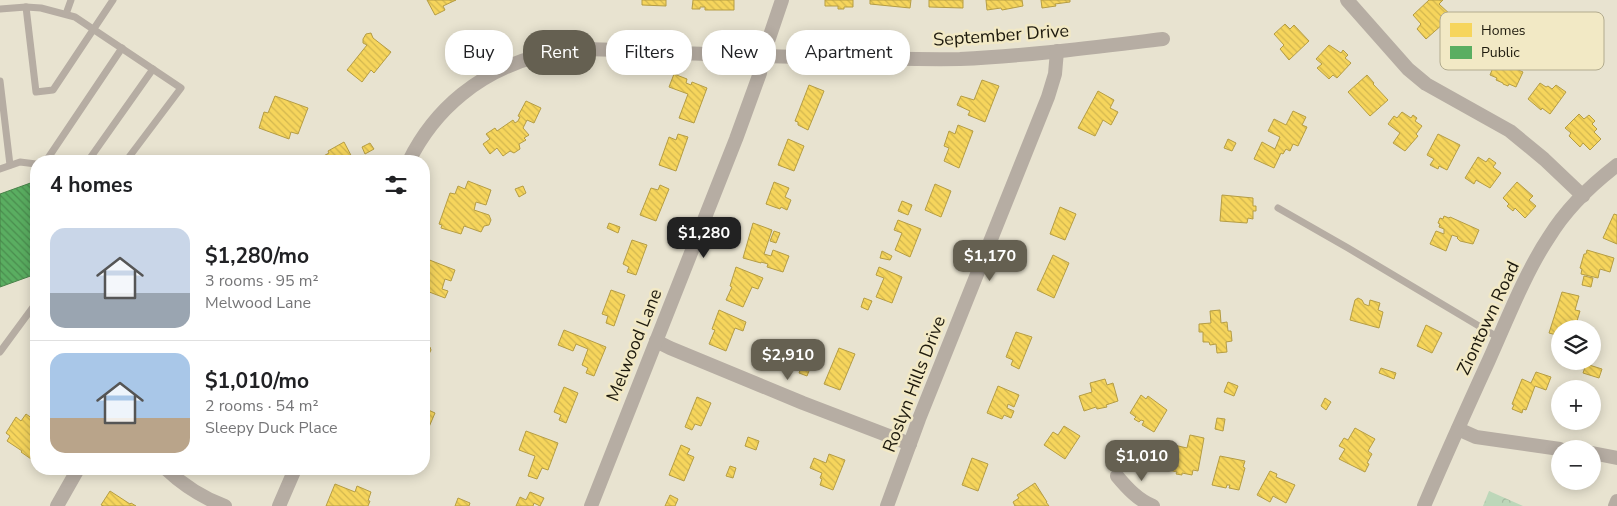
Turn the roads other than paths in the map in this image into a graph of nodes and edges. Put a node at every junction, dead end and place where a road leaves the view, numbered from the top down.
1 (72, 0) edge
2 (113, 0) edge
3 (782, 0) edge
4 (1347, 0) edge
5 (31, 5) edge
6 (0, 10) edge
7 (66, 14) junction
8 (94, 29) junction
9 (772, 30) edge
10 (1164, 38) dead end
11 (122, 48) junction
12 (1057, 51) junction
13 (702, 53) edge
14 (776, 56) edge
15 (153, 69) junction
16 (759, 75) edge
17 (0, 81) edge
18 (50, 155) edge
19 (92, 155) edge
20 (131, 155) edge
21 (413, 155) edge
22 (30, 163) edge
23 (1617, 165) edge
24 (10, 166) junction
25 (0, 170) edge
26 (1583, 196) junction
27 (1278, 208) dead end
28 (30, 311) edge
29 (1499, 338) junction
30 (656, 341) junction
31 (0, 352) edge
32 (1458, 429) junction
33 (910, 444) junction
34 (1551, 448) edge
35 (1601, 455) edge
36 (1617, 458) edge
37 (75, 475) edge
38 (172, 475) edge
39 (292, 475) edge
40 (1117, 476) dead end
41 (1617, 502) edge
42 (57, 506) edge
43 (225, 506) edge
44 (279, 506) edge
45 (591, 506) edge
46 (886, 506) edge
47 (1153, 506) edge
48 (1424, 506) edge
49 (1615, 506) edge

1 - 7 lane
2 - 8 lane
3 - 9 street, Melwood Lane
4 - 26 street
5 - 6 lane
5 - 7 lane
5 - 8 lane
7 - 8 lane
8 - 11 lane
10 - 12 street, September Drive
11 - 15 lane
11 - 18 lane
12 - 14 street, September Drive
12 - 33 street, Roslyn Hills Drive
13 - 21 street, September Drive
15 - 19 lane
15 - 20 lane
16 - 30 street, Melwood Lane
17 - 24 lane
22 - 24 lane
23 - 26 street, Ziontown Road
24 - 25 lane
26 - 29 street, Ziontown Road
27 - 29 lane
28 - 31 lane
29 - 32 street, Ziontown Road
30 - 33 street
30 - 45 street, Melwood Lane
32 - 34 street
32 - 48 street, Ziontown Road
33 - 46 street, Roslyn Hills Drive
35 - 36 street
37 - 42 street
38 - 43 street
39 - 44 street
40 - 47 street
41 - 49 street

